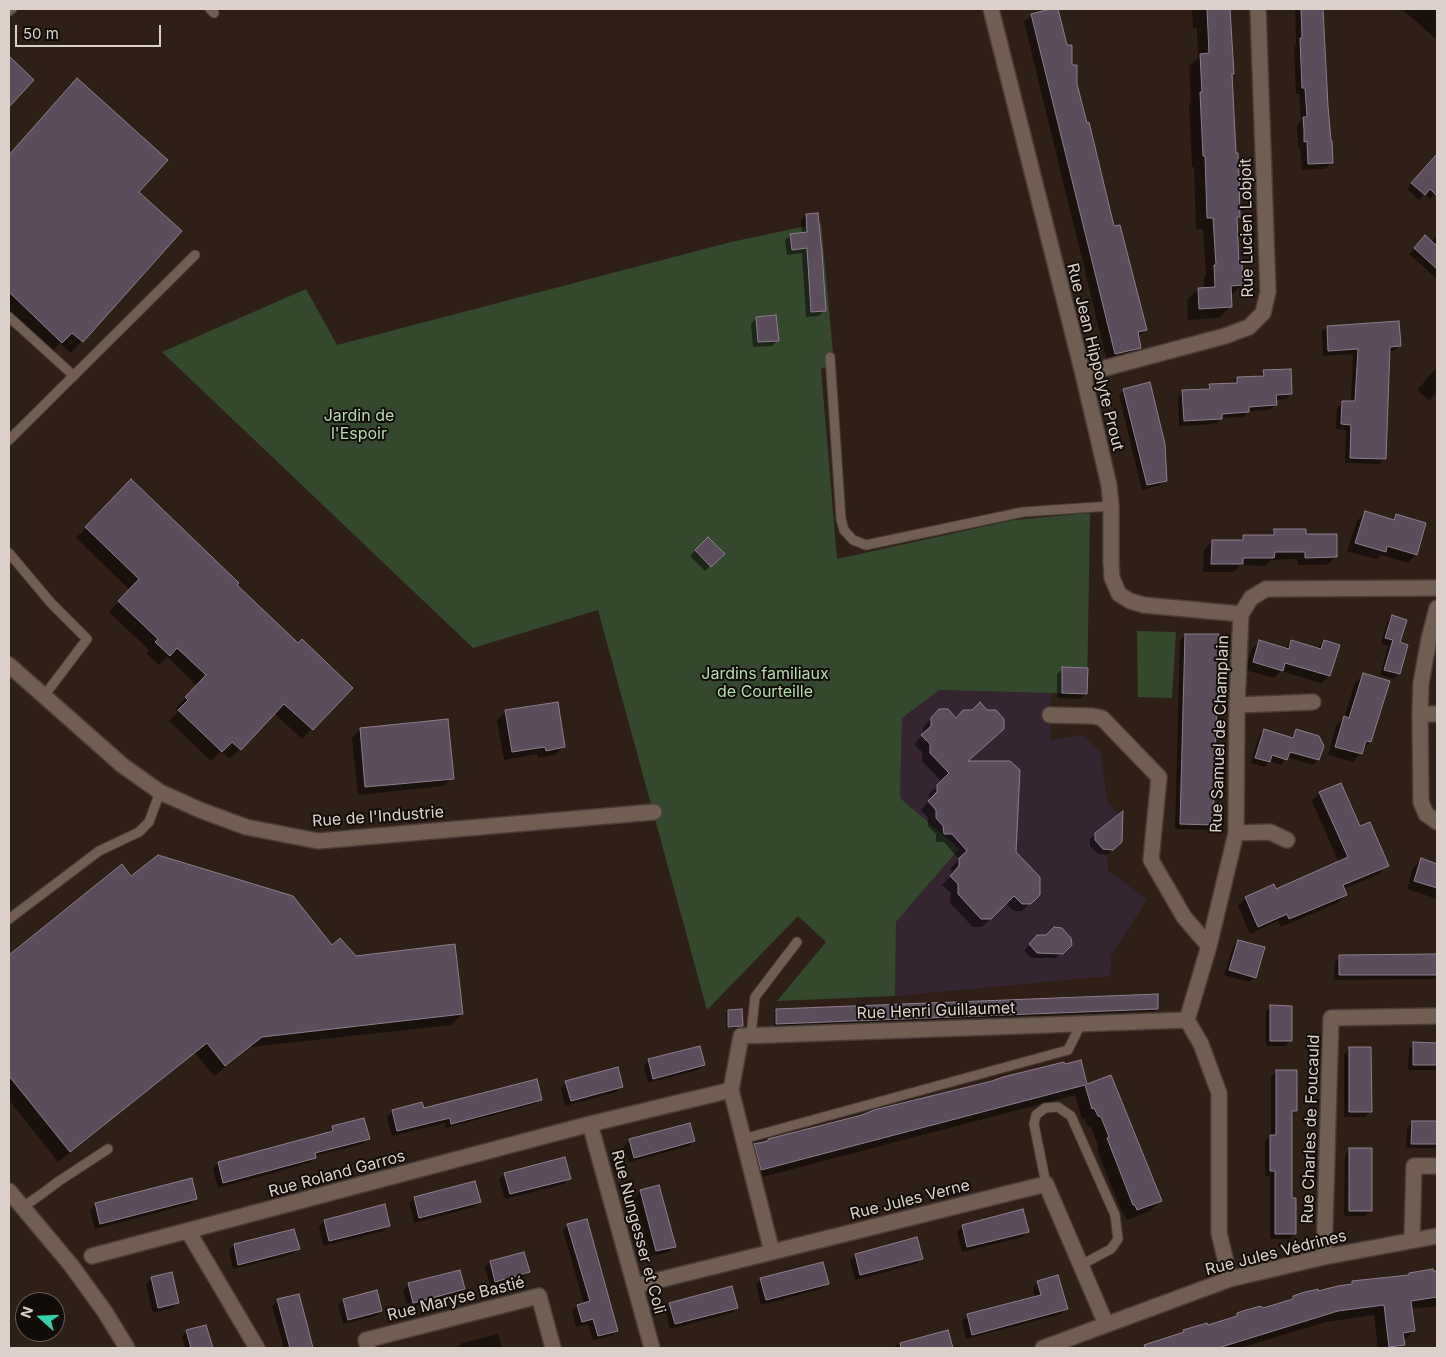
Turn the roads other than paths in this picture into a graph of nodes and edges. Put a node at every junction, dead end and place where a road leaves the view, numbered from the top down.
1 (990, 9) edge
2 (1258, 9) edge
3 (195, 255) dead end
4 (9, 317) edge
5 (830, 357) dead end
6 (1082, 374) junction
7 (74, 376) junction
8 (9, 440) edge
9 (1111, 506) junction
10 (9, 553) edge
11 (1437, 588) edge
12 (1437, 608) edge
13 (1241, 614) junction
14 (9, 665) edge
15 (44, 696) junction
16 (1313, 702) dead end
17 (1237, 705) junction
18 (1050, 714) dead end
19 (1420, 714) junction
20 (1437, 714) edge
21 (160, 792) junction
22 (654, 812) dead end
23 (1437, 822) edge
24 (1236, 833) junction
25 (1287, 840) dead end
26 (9, 919) edge
27 (797, 942) dead end
28 (1209, 946) junction
29 (1437, 1016) edge
30 (1187, 1020) junction
31 (1081, 1024) junction
32 (751, 1035) junction
33 (731, 1090) junction
34 (590, 1124) junction
35 (743, 1139) junction
36 (108, 1149) dead end
37 (1437, 1166) edge
38 (1046, 1184) junction
39 (9, 1191) edge
40 (23, 1207) junction
41 (188, 1231) junction
42 (1437, 1236) edge
43 (1412, 1240) junction
44 (772, 1252) junction
45 (92, 1256) dead end
46 (1324, 1257) junction
47 (1081, 1265) junction
48 (1230, 1279) junction
49 (635, 1286) junction
50 (1106, 1324) junction
51 (127, 1348) edge
52 (257, 1348) edge
53 (368, 1348) edge
54 (553, 1348) edge
55 (652, 1348) edge
56 (1043, 1348) edge

1 - 6 street, Rue Jean Hippolyte Prout
2 - 6 street, Rue Lucien Lobjoit
3 - 7 lane
4 - 7 lane
5 - 9 lane
6 - 9 street, Rue Jean Hippolyte Prout
7 - 8 lane
9 - 13 street, Rue Jean Hippolyte Prout
10 - 15 lane
11 - 13 street, Rue Samuel de Champlain
12 - 19 street
13 - 17 street, Rue Samuel de Champlain
14 - 15 street, Rue de l'Industrie
15 - 21 street, Rue de l'Industrie
16 - 17 street
17 - 24 street, Rue Samuel de Champlain
18 - 28 street
19 - 20 street
19 - 23 street
21 - 22 street, Rue de l'Industrie
21 - 26 lane
24 - 25 street
24 - 28 street, Rue Samuel de Champlain
27 - 32 lane
28 - 30 street, Rue Samuel de Champlain
29 - 46 street, Rue Charles de Foucauld
30 - 31 street, Rue Henri Guillaumet
30 - 48 street
31 - 32 street, Rue Henri Guillaumet
31 - 35 lane
32 - 33 street
33 - 34 street
33 - 35 street
34 - 41 street, Rue Roland Garros
34 - 49 street, Rue Nungesser et Coli
35 - 44 street
36 - 40 lane
37 - 43 street
38 - 44 street, Rue Jules Verne
38 - 47 street
38 - 47 lane
39 - 40 street
40 - 51 street
41 - 45 street, Rue Roland Garros
41 - 52 street
42 - 43 street, Rue Jules Védrines
43 - 46 street, Rue Jules Védrines
44 - 49 street, Rue Jules Verne
46 - 48 street, Rue Jules Védrines
47 - 50 street
48 - 50 street, Rue Jules Védrines
49 - 55 street, Rue Nungesser et Coli
50 - 56 street, Rue Jules Védrines
53 - 54 street, Rue Maryse Bastié

